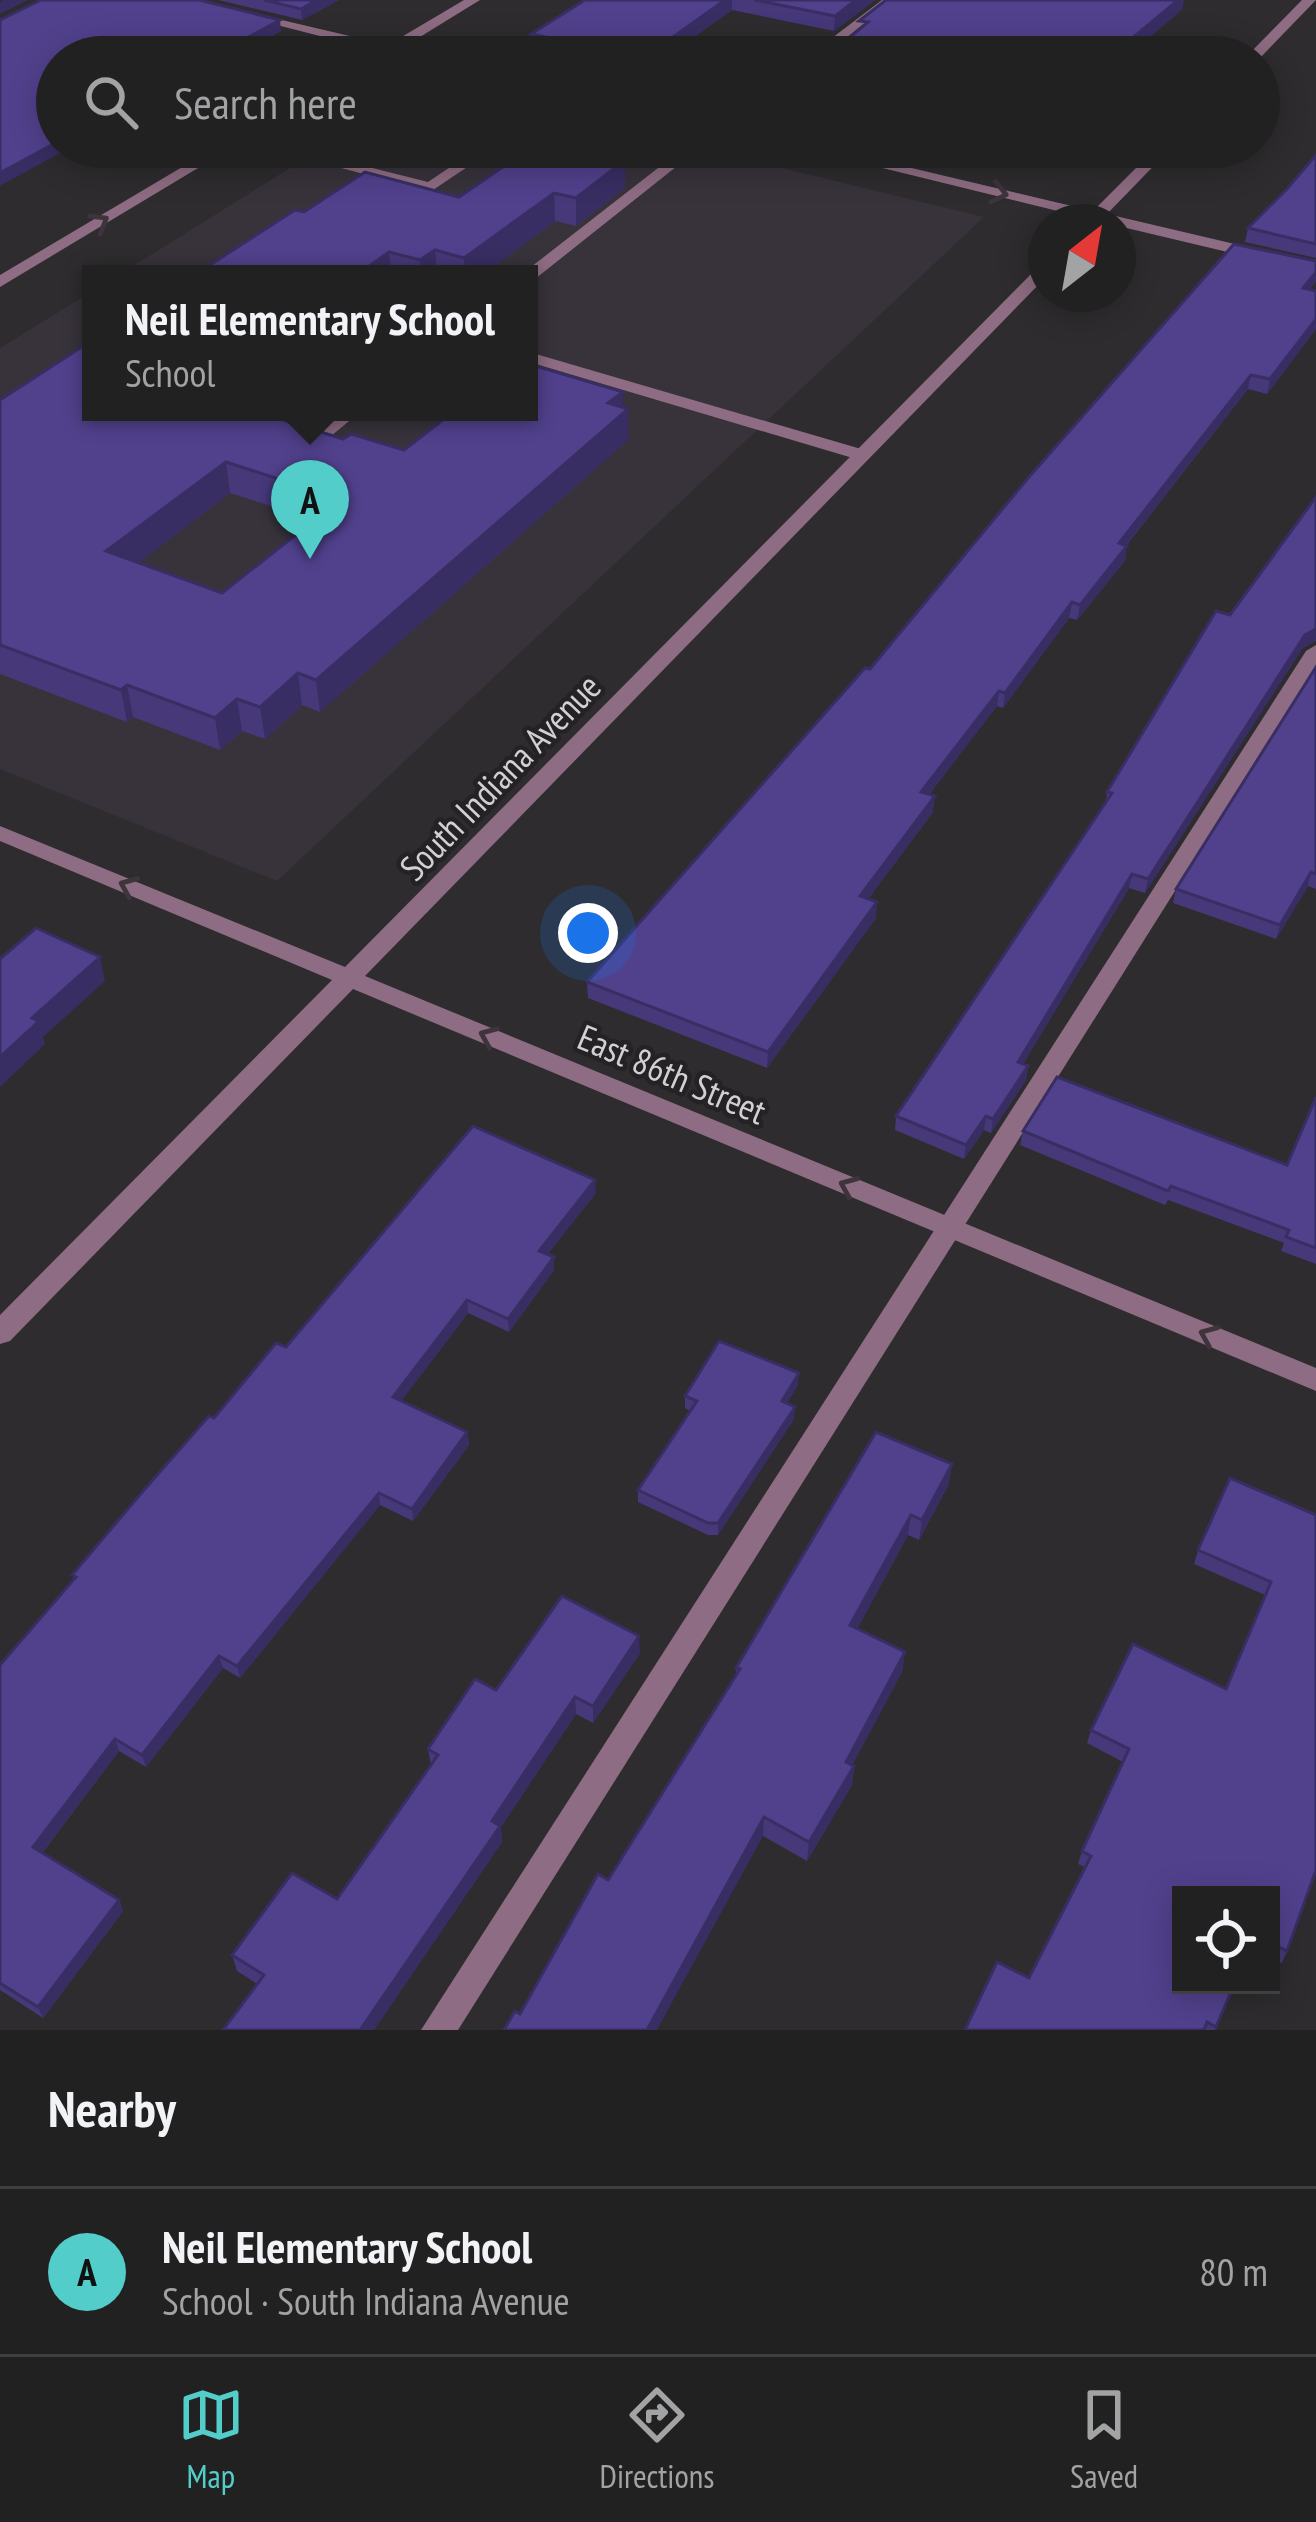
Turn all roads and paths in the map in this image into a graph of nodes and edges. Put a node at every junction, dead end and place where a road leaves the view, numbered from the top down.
1 (472, 0) edge
2 (890, 0) edge
3 (1309, 0) edge
4 (222, 10) edge
5 (319, 36) edge
6 (412, 36) edge
7 (842, 36) edge
8 (1274, 36) edge
9 (191, 168) edge
10 (354, 168) edge
11 (458, 168) edge
12 (667, 168) edge
13 (889, 168) edge
14 (1144, 168) edge
15 (1034, 204) edge
16 (1109, 204) edge
17 (1136, 228) edge
18 (1316, 268) edge
19 (538, 269) edge
20 (0, 282) edge
21 (1028, 286) edge
22 (538, 360) edge
23 (339, 421) edge
24 (319, 437) edge
25 (862, 455) junction
26 (1316, 651) edge
27 (0, 833) edge
28 (349, 978) junction
29 (949, 1228) junction
30 (0, 1333) edge
31 (1316, 1380) edge
32 (439, 2030) edge

1 - 6 street
2 - 7 street
3 - 8 street
4 - 5 street
20 -> 9 street
10 - 11 street
12 - 19 street
13 -> 15 street
14 - 16 street
17 - 18 street
21 - 25 street, South Indiana Avenue
22 - 25 street
23 - 24 street
25 - 28 street, South Indiana Avenue
26 - 29 street
28 -> 27 street, East 86th Street
29 -> 28 street, East 86th Street
28 - 30 street, South Indiana Avenue
31 -> 29 street, East 86th Street
29 - 32 street

